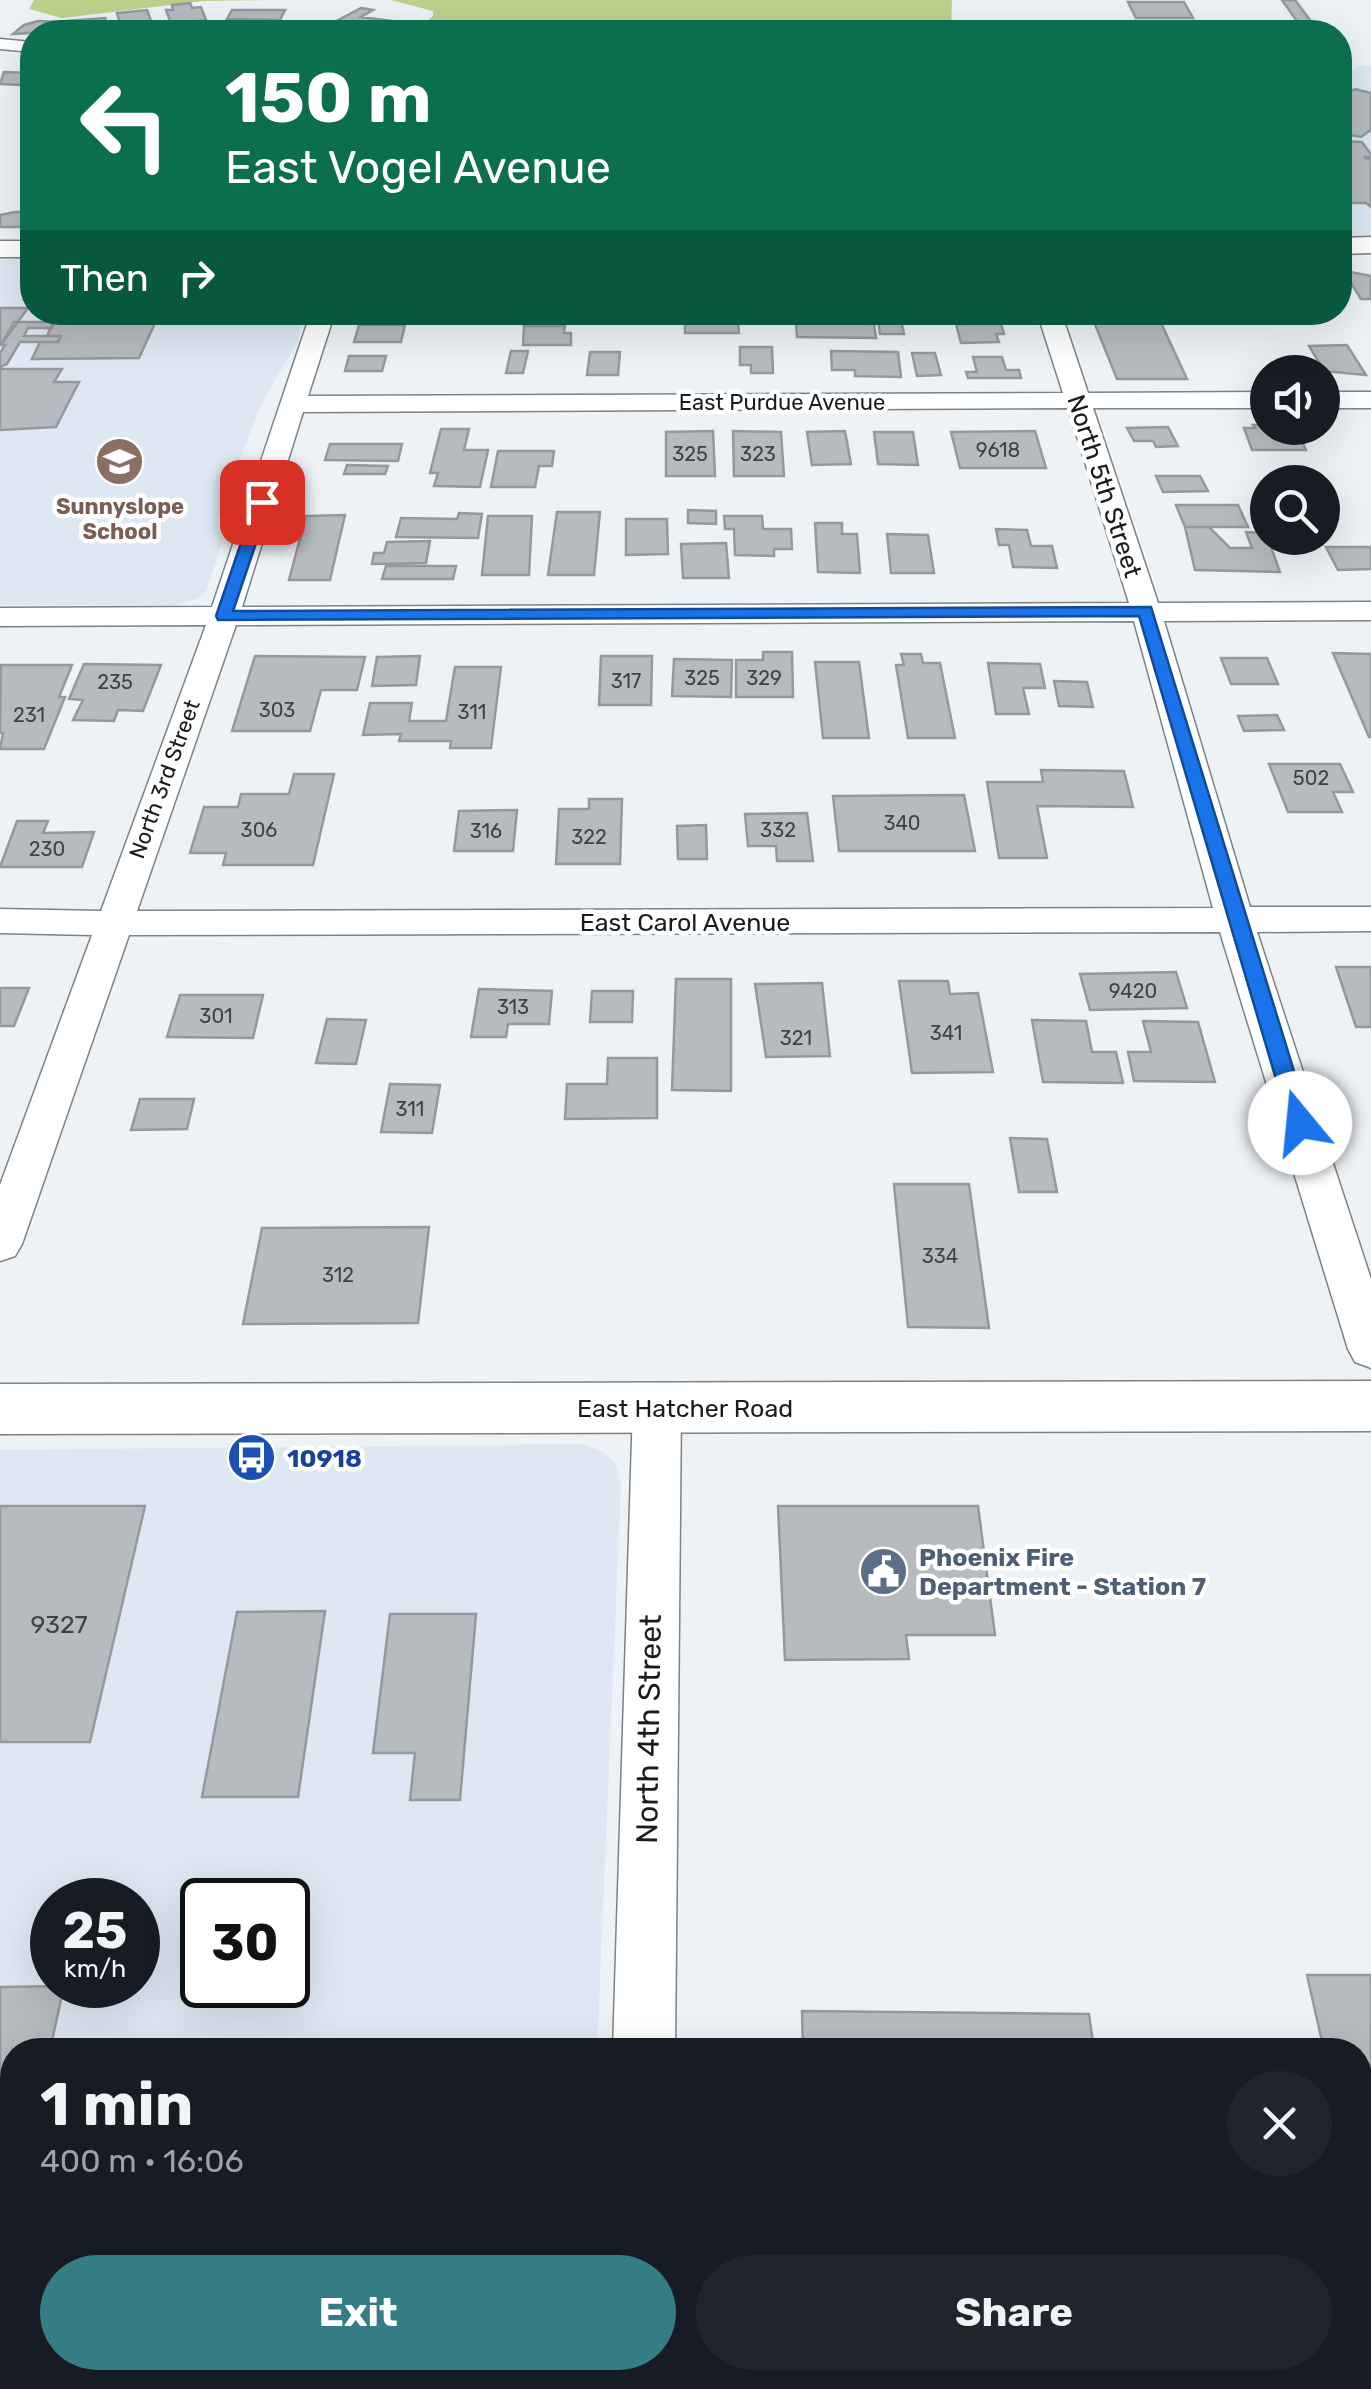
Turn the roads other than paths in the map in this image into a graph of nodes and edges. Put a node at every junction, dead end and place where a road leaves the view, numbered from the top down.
1 (319, 325) edge
2 (1053, 325) edge
3 (1250, 400) edge
4 (1340, 400) edge
5 (1371, 400) edge
6 (1077, 401) junction
7 (296, 404) junction
8 (1146, 611) junction
9 (1371, 611) edge
10 (224, 616) junction
11 (0, 617) edge
12 (1236, 920) junction
13 (1371, 920) edge
14 (0, 921) edge
15 (113, 922) junction
16 (0, 1244) edge
17 (1371, 1348) edge
18 (1371, 1406) edge
19 (657, 1407) junction
20 (0, 1409) edge
21 (644, 2038) edge

1 - 7 street, North 3rd Street
2 - 6 street, North 5th Street
3 - 6 street, East Purdue Avenue
4 - 5 street
6 - 7 street, East Purdue Avenue
6 - 8 street, North 5th Street
7 - 10 street, North 3rd Street
8 - 9 street
8 - 10 street
8 - 12 street, North 5th Street
10 - 11 street
10 - 15 street, North 3rd Street
12 - 13 street, East Carol Avenue
12 - 15 street, East Carol Avenue
12 - 17 street, North 5th Street
14 - 15 street, East Carol Avenue
15 - 16 street, North 3rd Street
18 - 19 street, East Hatcher Road
19 - 20 street, East Hatcher Road
19 - 21 street, North 4th Street

